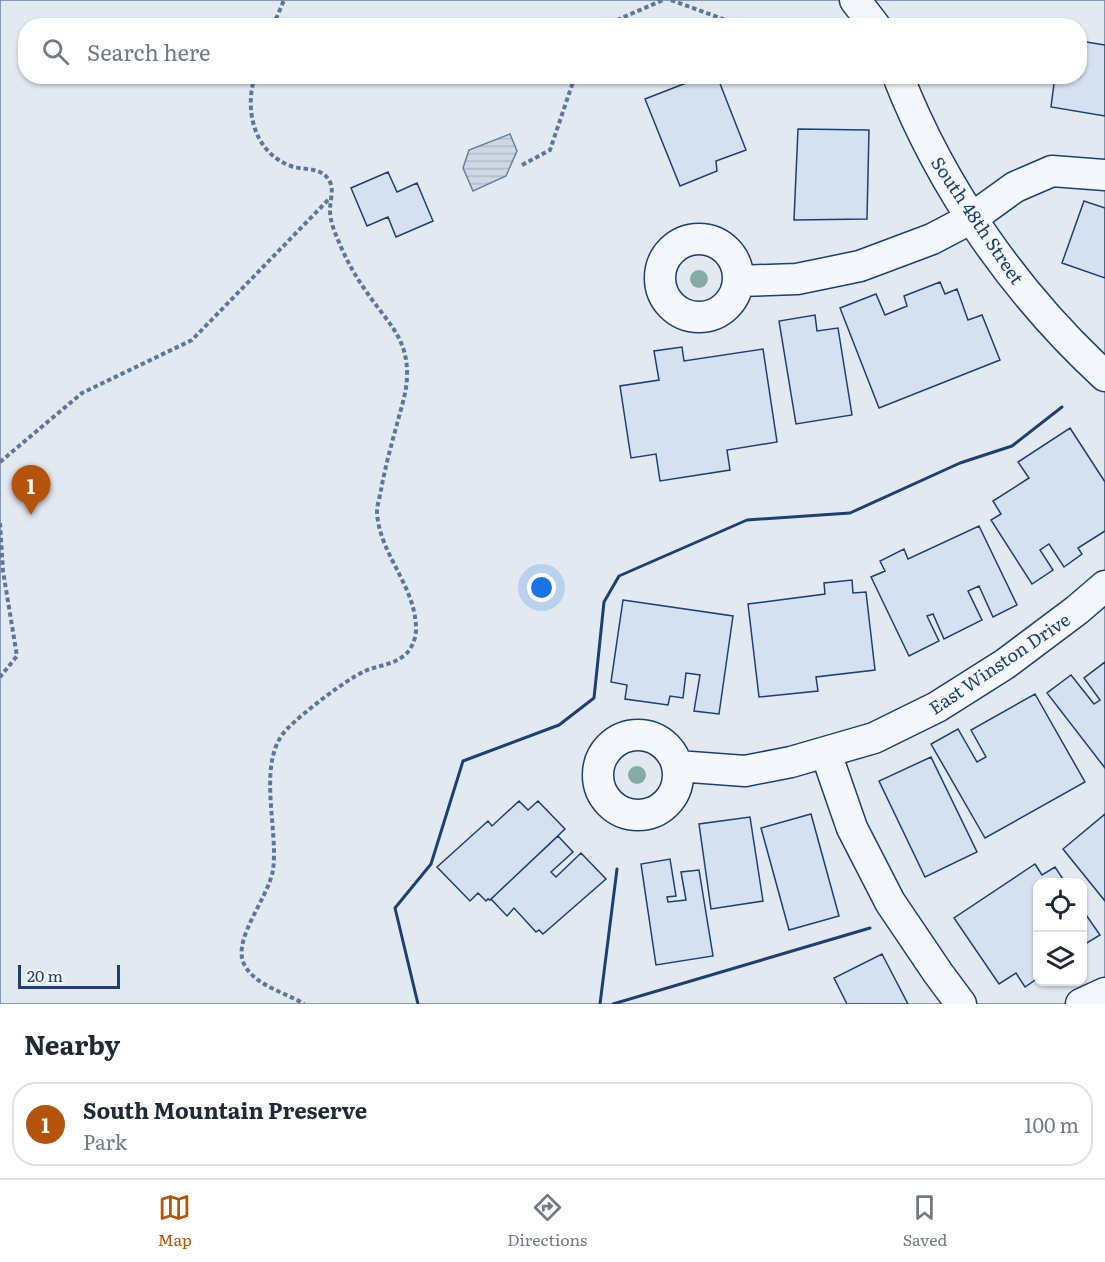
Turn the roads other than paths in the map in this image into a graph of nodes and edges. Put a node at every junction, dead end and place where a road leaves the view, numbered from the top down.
1 (855, 0) edge
2 (880, 0) edge
3 (869, 18) edge
4 (882, 18) edge
5 (901, 84) edge
6 (1105, 175) edge
7 (972, 218) junction
8 (738, 281) dead end
9 (1105, 376) edge
10 (1105, 586) edge
11 (826, 753) junction
12 (678, 766) dead end
13 (1105, 993) edge
14 (961, 1004) edge
15 (1081, 1004) edge

1 - 3 street
2 - 4 street
5 - 7 street, South 48th Street
6 - 7 street
7 - 8 street
7 - 9 street, South 48th Street
10 - 11 street, East Winston Drive
11 - 12 street, East Winston Drive
11 - 14 street
13 - 15 street

